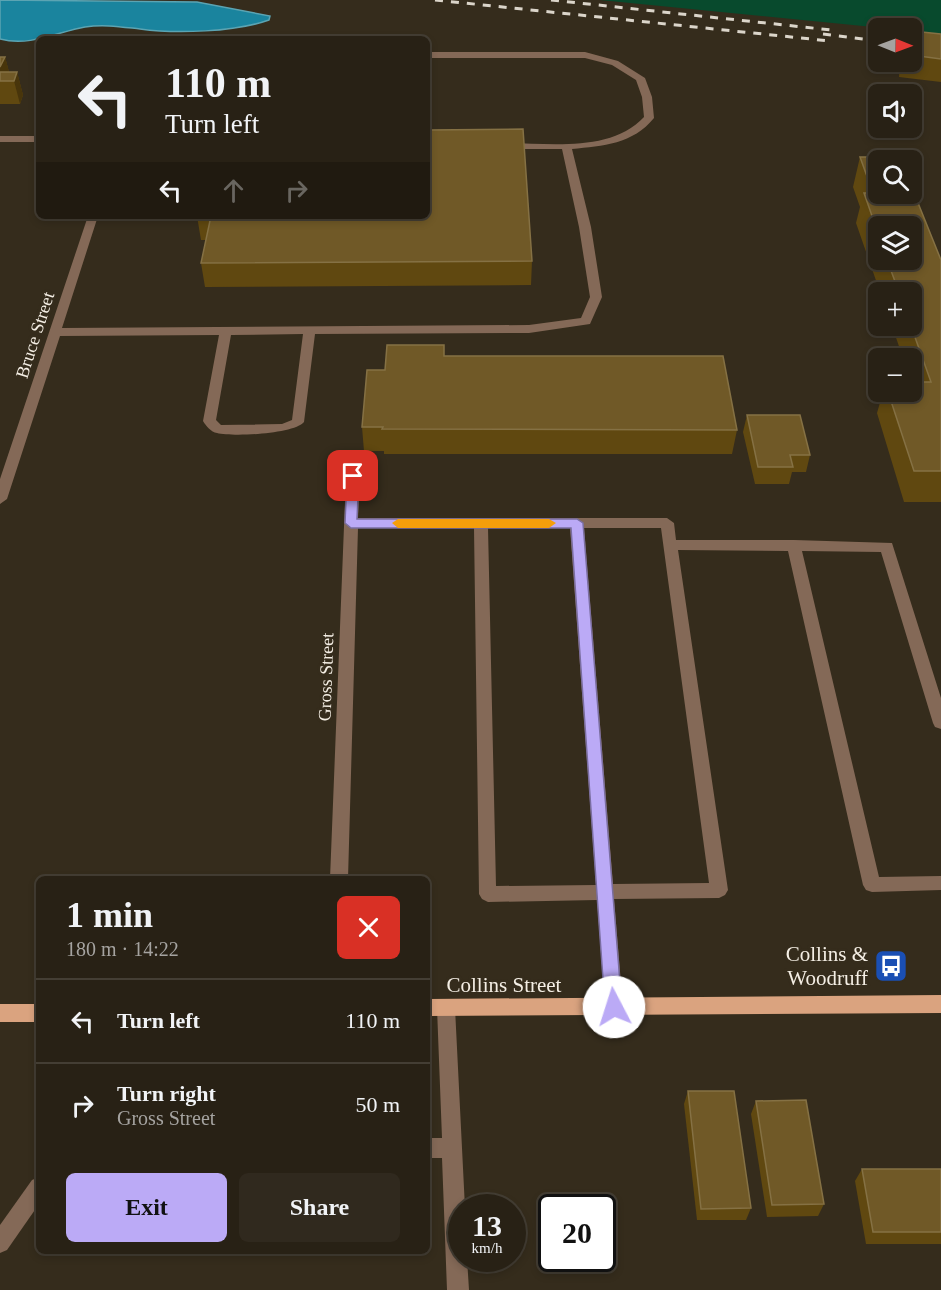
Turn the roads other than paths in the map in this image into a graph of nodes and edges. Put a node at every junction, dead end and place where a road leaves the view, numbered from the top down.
1 (430, 55) edge
2 (0, 139) edge
3 (36, 139) edge
4 (489, 145) edge
5 (566, 146) junction
6 (92, 219) edge
7 (226, 331) junction
8 (309, 331) junction
9 (55, 332) junction
10 (353, 476) dead end
11 (0, 499) edge
12 (351, 523) junction
13 (577, 523) junction
14 (481, 524) junction
15 (670, 544) junction
16 (794, 546) junction
17 (941, 723) edge
18 (339, 876) edge
19 (941, 883) edge
20 (603, 893) junction
21 (941, 1004) edge
22 (614, 1007) junction
23 (437, 1008) edge
24 (0, 1013) edge
25 (36, 1013) edge
26 (430, 1148) edge
27 (450, 1148) junction
28 (36, 1191) edge
29 (0, 1243) edge
30 (458, 1290) edge

1 - 5 street
2 - 3 street
4 - 5 street
5 - 8 street
6 - 9 street, Bruce Street
7 - 8 street
7 - 8 street
7 - 9 street
9 - 11 street, Bruce Street
10 - 12 street, Gross Street
12 - 14 street
12 - 18 street, Gross Street
13 - 14 street
13 - 15 street
13 - 20 street
14 - 20 street
15 - 16 street
15 - 20 street
16 - 17 street
16 - 19 street
20 - 22 street
21 - 22 main road, Collins Street
22 - 23 main road, Collins Street
23 - 27 street
24 - 25 main road
26 - 27 street
27 - 30 street
28 - 29 street

